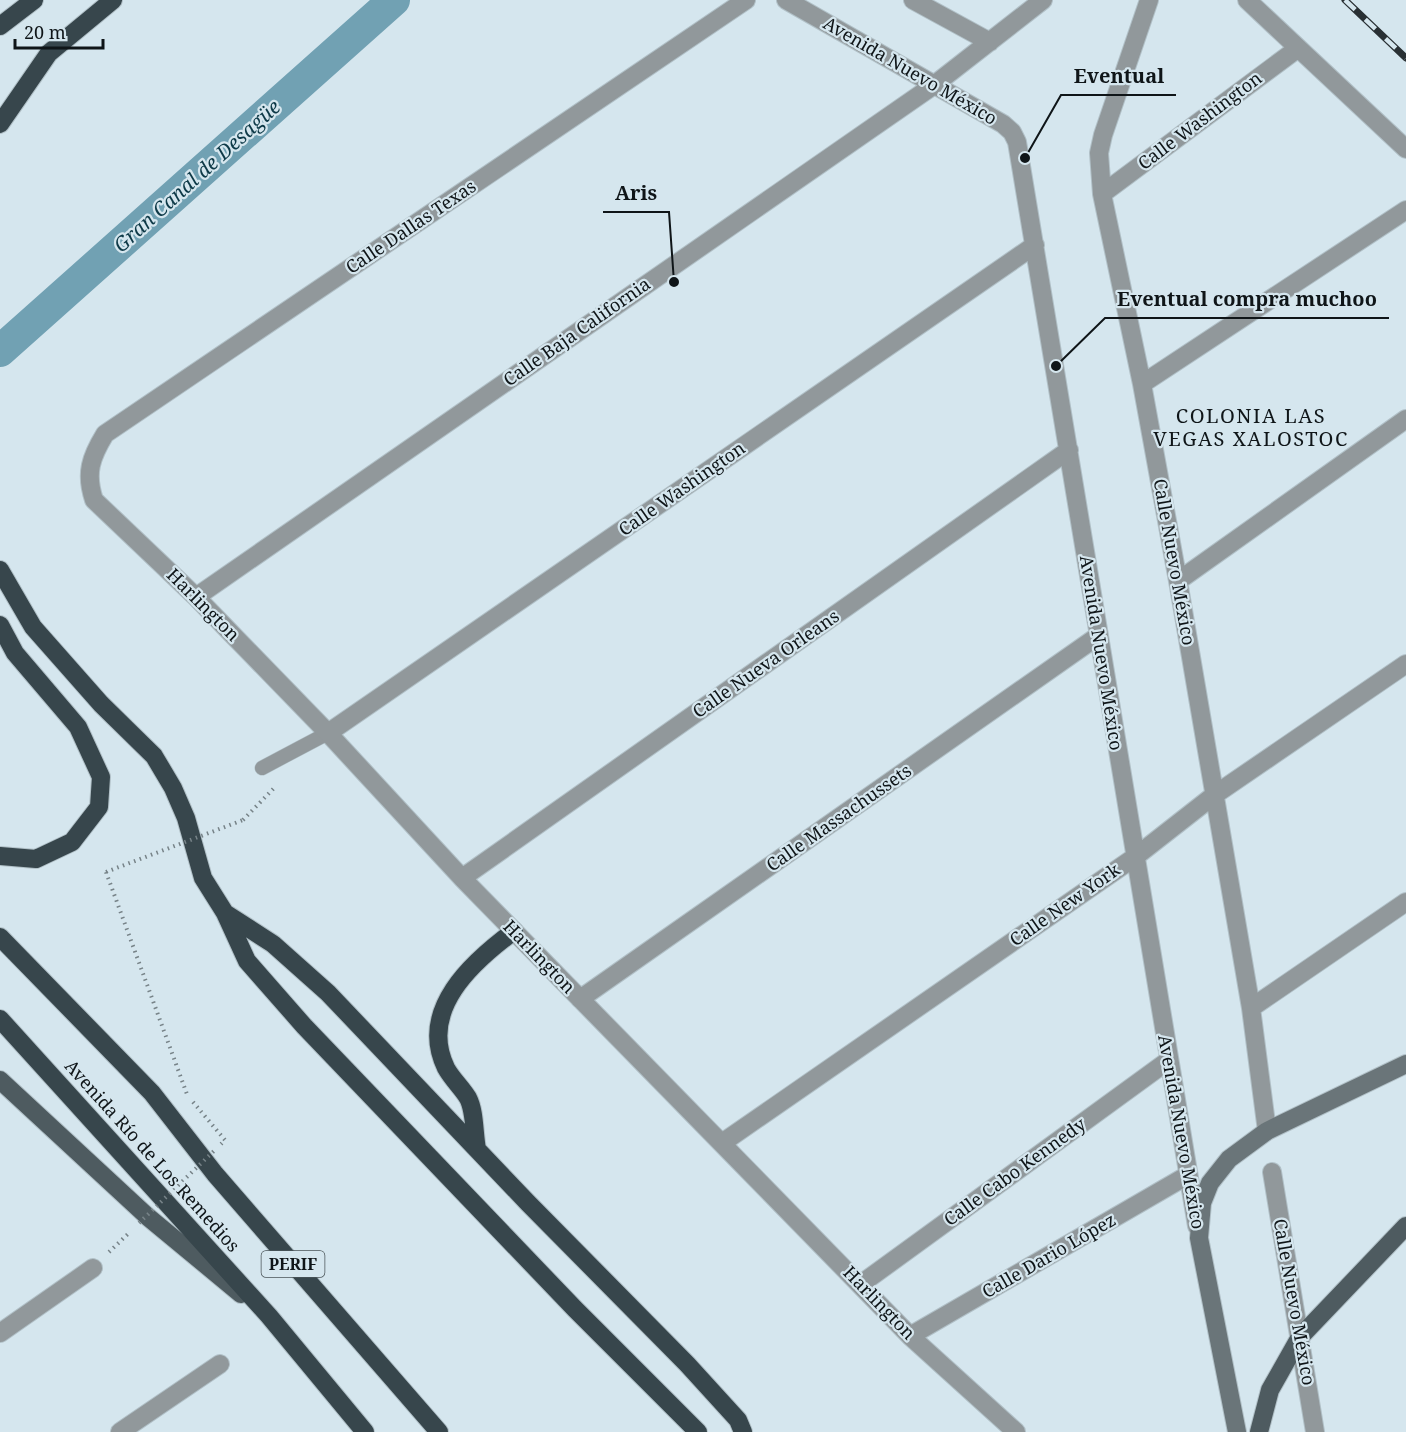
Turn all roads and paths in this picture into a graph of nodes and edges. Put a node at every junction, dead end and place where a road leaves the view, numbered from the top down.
1 (34, 0) edge
2 (113, 0) edge
3 (746, 0) edge
4 (786, 0) edge
5 (913, 0) edge
6 (1043, 0) edge
7 (1149, 0) edge
8 (1247, 0) edge
9 (0, 26) edge
10 (990, 42) junction
11 (1297, 49) junction
12 (934, 85) junction
13 (0, 124) edge
14 (1406, 149) edge
15 (1102, 194) junction
16 (1406, 210) edge
17 (1035, 244) junction
18 (1142, 384) junction
19 (1406, 419) edge
20 (1070, 450) junction
21 (89, 465) joint
22 (0, 570) edge
23 (1178, 581) junction
24 (196, 597) junction
25 (0, 626) edge
26 (1098, 636) junction
27 (1406, 664) edge
28 (328, 733) junction
29 (262, 768) dead end
30 (1213, 796) junction
31 (243, 820) dead end
32 (0, 856) edge
33 (1135, 856) junction
34 (462, 878) junction
35 (1406, 902) edge
36 (225, 913) junction
37 (514, 931) junction
38 (0, 937) edge
39 (580, 999) junction
40 (1251, 1008) junction
41 (0, 1019) edge
42 (1169, 1060) junction
43 (1406, 1064) edge
44 (0, 1080) edge
45 (1267, 1131) junction
46 (225, 1140) dead end
47 (722, 1143) junction
48 (216, 1149) dead end
49 (477, 1149) junction
50 (1272, 1172) dead end
51 (1188, 1175) junction
52 (1406, 1226) edge
53 (1199, 1238) junction
54 (93, 1268) joint
55 (861, 1284) junction
56 (269, 1316) junction
57 (0, 1333) edge
58 (910, 1336) junction
59 (1300, 1336) junction
60 (220, 1364) dead end
61 (120, 1432) edge
62 (365, 1432) edge
63 (439, 1432) edge
64 (698, 1432) edge
65 (743, 1432) edge
66 (1016, 1432) edge
67 (1238, 1432) edge
68 (1259, 1432) edge
69 (1315, 1432) edge

1 - 9 highway
2 - 13 highway
3 - 21 street, Calle Dallas Texas
4 - 12 street, Avenida Nuevo México
5 - 10 street
6 - 10 street, Calle Baja California
7 - 15 street, Calle Nuevo México
8 - 11 street
10 - 12 street, Calle Baja California
11 - 14 street
11 - 15 street, Calle Washington
12 - 17 street, Avenida Nuevo México
12 - 24 street, Calle Baja California
15 - 18 street, Calle Nuevo México
16 - 18 street
17 - 20 street, Avenida Nuevo México
17 - 28 street, Calle Washington
18 - 23 street, Calle Nuevo México
19 - 23 street
20 - 26 street, Avenida Nuevo México
20 - 34 street, Calle Nueva Orleans
21 - 24 street, Harlington
22 - 36 highway
23 - 30 street, Calle Nuevo México
24 - 28 street, Harlington
25 - 32 highway
26 - 33 street, Avenida Nuevo México
26 - 39 street, Calle Massachussets
27 - 30 street, Calle New York
28 - 29 lane
28 - 34 street, Harlington
30 - 33 street, Calle New York
30 - 40 street, Calle Nuevo México
31 - 46 path, bridge
33 - 42 street, Avenida Nuevo México
33 - 47 street, Calle New York
34 - 37 street, Harlington
35 - 40 street
36 - 49 highway
36 - 64 highway
37 - 39 street, Harlington
37 - 49 highway
38 - 63 highway, Avenida Río de Los Remedios / PERIF
39 - 47 street, Harlington
40 - 45 street, Calle Nuevo México
41 - 56 highway, Avenida Río de Los Remedios / PERIF
42 - 51 street, Avenida Nuevo México
42 - 55 street, Calle Cabo Kennedy
43 - 45 main road
44 - 56 main road
45 - 53 main road
47 - 55 street, Harlington
48 - 54 path, bridge
49 - 65 highway
50 - 59 street, Calle Nuevo México
51 - 53 street, Avenida Nuevo México
51 - 58 street, Calle Dario López
52 - 59 main road
53 - 67 main road, Avenida Nuevo México
54 - 57 street
55 - 58 street, Harlington
56 - 62 highway, Avenida Río de Los Remedios / PERIF
58 - 66 street, Harlington
59 - 68 main road
59 - 69 street, Calle Nuevo México
60 - 61 street

